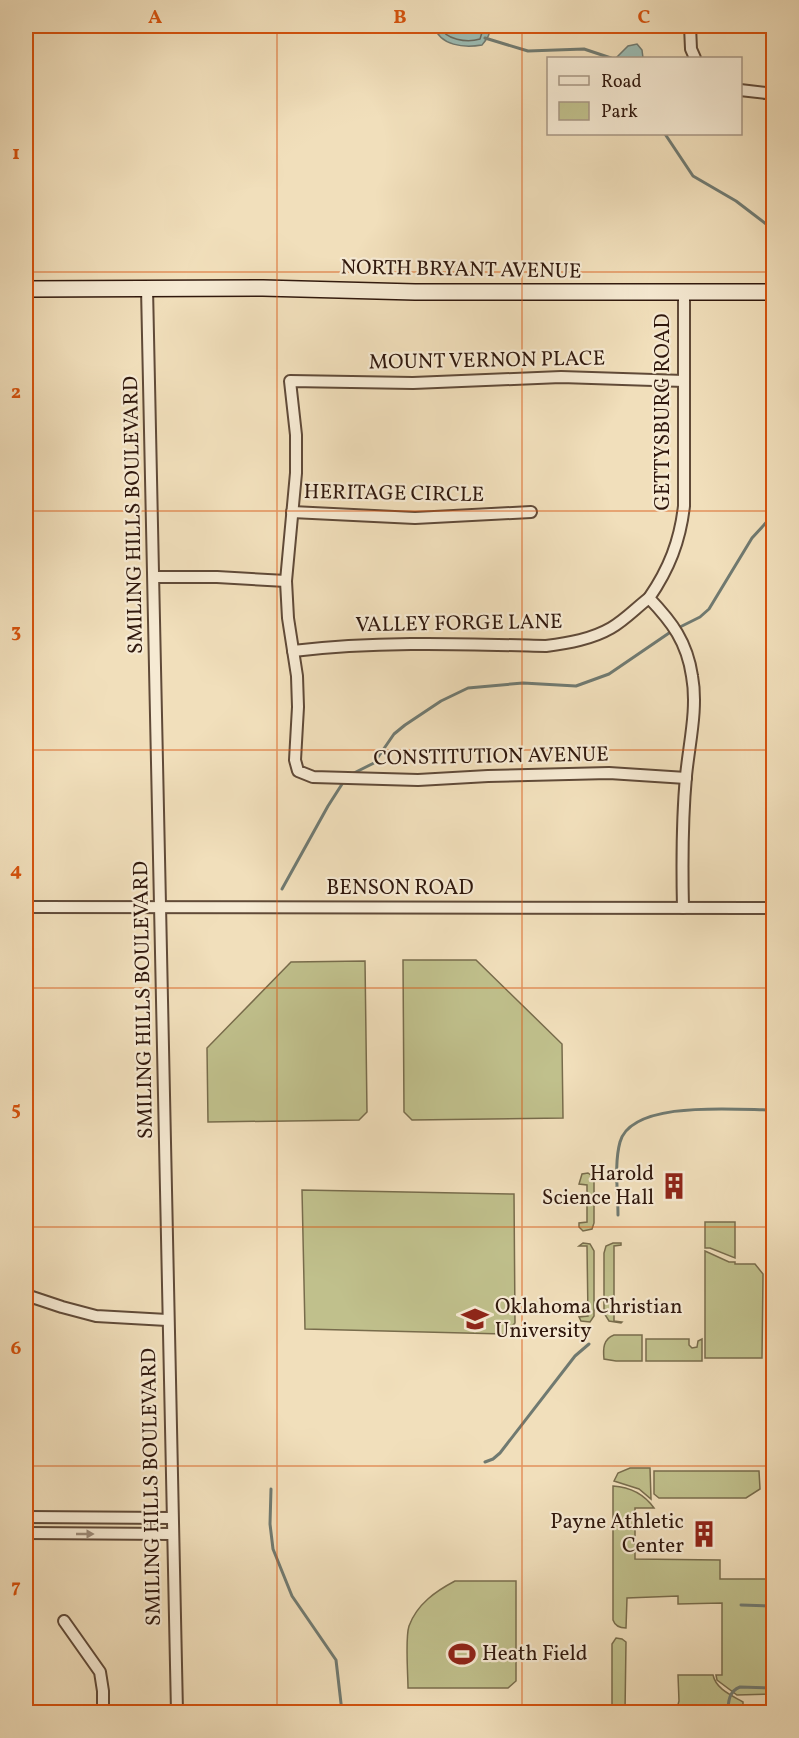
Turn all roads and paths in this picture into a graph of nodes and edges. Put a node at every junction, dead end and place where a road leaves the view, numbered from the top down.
1 (690, 26) edge
2 (695, 57) edge
3 (742, 90) edge
4 (774, 94) edge
5 (147, 288) junction
6 (26, 289) edge
7 (684, 292) junction
8 (774, 292) edge
9 (684, 381) junction
10 (292, 512) junction
11 (531, 512) dead end
12 (156, 578) junction
13 (285, 581) junction
14 (649, 598) junction
15 (293, 651) junction
16 (686, 778) junction
17 (26, 907) edge
18 (162, 907) junction
19 (682, 908) junction
20 (774, 908) edge
21 (26, 1294) edge
22 (168, 1320) junction
23 (26, 1487) edge
24 (27, 1517) junction
25 (171, 1518) junction
26 (172, 1534) junction
27 (26, 1535) edge
28 (64, 1621) dead end
29 (103, 1713) edge
30 (177, 1713) edge

1 - 2 street
3 - 4 street
5 - 6 street, NORTH BRYANT AVENUE
5 - 7 street, NORTH BRYANT AVENUE
5 - 12 street, SMILING HILLS BOULEVARD
7 - 8 street, NORTH BRYANT AVENUE
7 - 9 street, GETTYSBURG ROAD
9 - 10 street, MOUNT VERNON PLACE
9 - 14 street, GETTYSBURG ROAD
10 - 11 street, HERITAGE CIRCLE
10 - 13 street
12 - 13 street
12 - 18 street, SMILING HILLS BOULEVARD
13 - 15 street
14 - 15 street, VALLEY FORGE LANE
14 - 16 street
15 - 16 street, CONSTITUTION AVENUE
16 - 19 street
17 - 18 street, BENSON ROAD
18 - 19 street, BENSON ROAD
18 - 22 street, SMILING HILLS BOULEVARD
19 - 20 street, BENSON ROAD
21 - 22 street
22 - 25 street, SMILING HILLS BOULEVARD
23 - 24 street
24 - 25 street
24 - 27 street
25 - 26 street, SMILING HILLS BOULEVARD
27 -> 26 street
26 - 30 street, SMILING HILLS BOULEVARD
28 - 29 street

